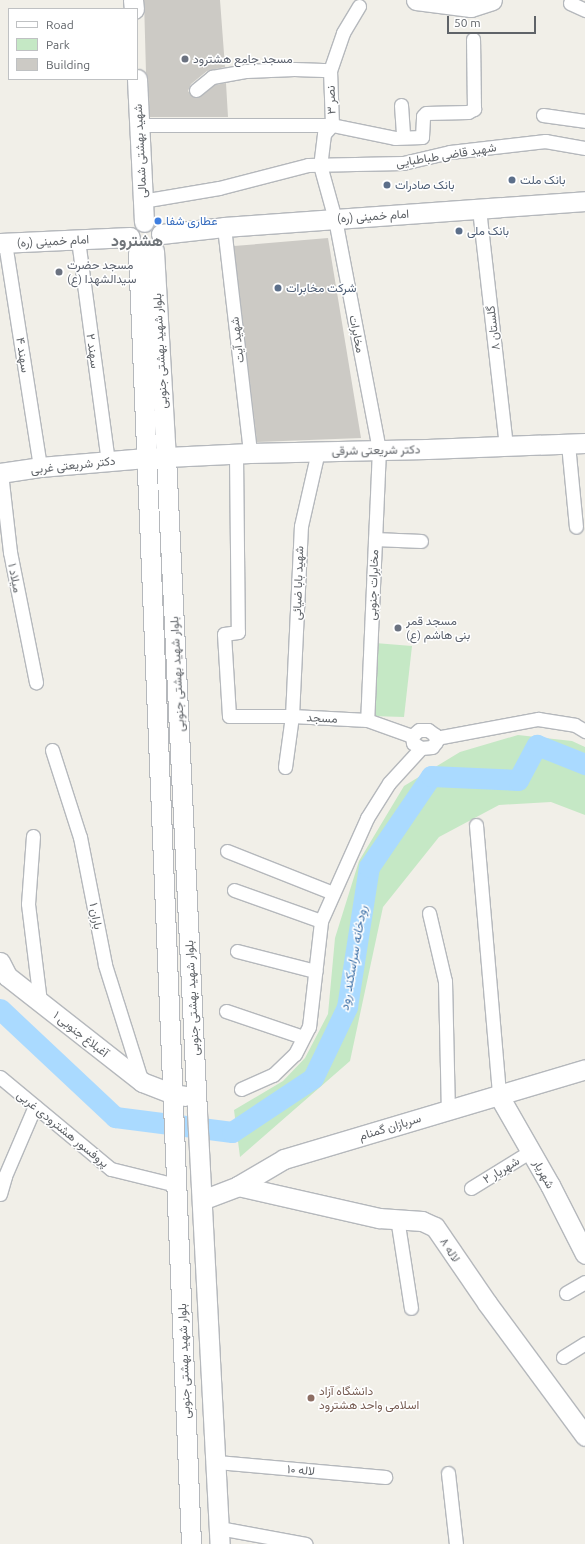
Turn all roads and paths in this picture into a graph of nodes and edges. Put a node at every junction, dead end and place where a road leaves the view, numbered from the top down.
1 (416, 0) edge
2 (492, 0) edge
3 (570, 3) dead end
4 (360, 6) dead end
5 (585, 10) edge
6 (473, 39) dead end
7 (330, 70) junction
8 (137, 80) edge
9 (196, 90) dead end
10 (401, 105) dead end
11 (543, 115) dead end
12 (585, 121) edge
13 (332, 125) junction
14 (139, 126) junction
15 (403, 137) junction
16 (420, 137) junction
17 (585, 148) edge
18 (419, 159) junction
19 (320, 165) junction
20 (142, 201) junction
21 (585, 202) edge
22 (479, 209) junction
23 (335, 219) junction
24 (144, 222) junction
25 (224, 227) junction
26 (161, 234) junction
27 (78, 240) junction
28 (3, 243) edge
29 (141, 247) junction
30 (576, 444) edge
31 (506, 446) junction
32 (378, 450) junction
33 (318, 451) junction
34 (243, 453) junction
35 (166, 457) junction
36 (146, 458) junction
37 (108, 462) junction
38 (40, 467) junction
39 (0, 473) edge
40 (576, 526) dead end
41 (375, 539) junction
42 (421, 541) dead end
43 (36, 682) dead end
44 (229, 716) joint
45 (292, 716) junction
46 (367, 720) junction
47 (585, 731) edge
48 (412, 736) junction
49 (436, 738) junction
50 (421, 748) junction
51 (52, 750) dead end
52 (285, 766) dead end
53 (476, 825) dead end
54 (33, 836) dead end
55 (227, 850) dead end
56 (234, 890) dead end
57 (333, 893) junction
58 (429, 913) dead end
59 (321, 921) junction
60 (237, 951) dead end
61 (0, 962) edge
62 (315, 971) junction
63 (40, 1002) junction
64 (226, 1011) dead end
65 (303, 1037) junction
66 (585, 1069) edge
67 (0, 1077) edge
68 (142, 1082) junction
69 (241, 1089) dead end
70 (499, 1096) junction
71 (174, 1103) junction
72 (197, 1104) junction
73 (35, 1106) junction
74 (448, 1109) junction
75 (531, 1151) junction
76 (3, 1176) edge
77 (176, 1182) junction
78 (238, 1186) junction
79 (471, 1188) dead end
80 (0, 1194) edge
81 (202, 1200) junction
82 (398, 1218) junction
83 (585, 1254) edge
84 (585, 1282) edge
85 (566, 1293) dead end
86 (411, 1308) dead end
87 (585, 1343) edge
88 (563, 1357) dead end
89 (585, 1436) edge
90 (217, 1462) junction
91 (448, 1473) dead end
92 (385, 1477) dead end
93 (219, 1536) edge
94 (191, 1544) edge
95 (306, 1544) edge
96 (456, 1544) edge

1 - 2 main road
3 - 5 street
4 - 7 street, نصر ۳
6 - 16 street
7 - 9 street
7 - 13 street, نصر ۳
8 - 14 main road, شهید بهشتی شمالی
10 - 15 street
11 - 12 street
13 - 14 street
13 - 15 street
13 - 19 street, نصر ۳
14 - 20 main road, شهید بهشتی شمالی
15 - 16 street
16 - 18 street
17 - 18 street, شهید قاضی طباطبایی
18 - 19 street, شهید قاضی طباطبایی
19 - 20 street, شهید قاضی طباطبایی
19 - 23 street, نصر ۳
20 - 24 main road, شهید بهشتی شمالی
21 - 22 main road, امام خمینی (ره)
22 - 23 main road, امام خمینی (ره)
22 - 31 street, گلستان ۸
23 - 25 main road, امام خمینی (ره)
23 - 32 street, مخابرات
24 - 26 main road
24 - 29 main road
25 - 26 main road, امام خمینی (ره)
25 - 34 street, شهید آیت
26 - 29 main road
27 - 28 main road, امام خمینی (ره)
27 - 29 main road, امام خمینی (ره)
27 - 37 street, سهند ۲
28 - 38 street, سهند ۴
29 - 35 main road, بلوار شهید بهشتی جنوبی
29 - 36 main road, بلوار شهید بهشتی جنوبی
30 - 31 main road, دکتر شریعتی شرقی
30 - 40 street
31 - 32 main road, دکتر شریعتی شرقی
32 - 33 main road, دکتر شریعتی شرقی
32 - 41 street, مخابرات جنوبی
33 - 34 main road, دکتر شریعتی شرقی
33 - 45 street, شهيد بابا ضيائی
34 - 35 main road, دکتر شریعتی شرقی
34 - 44 street, شهید آیت
35 - 36 main road, دکتر شریعتی غربی
35 - 72 main road, بلوار شهید بهشتی جنوبی
36 - 37 main road, دکتر شریعتی غربی
36 - 71 main road, بلوار شهید بهشتی جنوبی
37 - 38 main road, دکتر شریعتی غربی
38 - 39 main road, دکتر شریعتی غربی
39 - 43 street, میلاد ۱
41 - 42 street
41 - 46 street, مخابرات جنوبی
44 - 45 street, مسجد
45 - 46 street, مسجد
45 - 52 street, شهيد بابا ضيائی
46 - 48 street, مسجد
47 - 49 street
48 - 49 street
48 - 50 street
49 - 50 street
50 - 57 street
51 - 68 street, باران ۱
53 - 70 street
54 - 63 street
55 - 57 street
56 - 59 street
57 - 59 street
58 - 74 street
59 - 62 street
60 - 62 street
61 - 63 main road, آغبلاغ جنوبی ۱
62 - 65 street
63 - 68 main road, آغبلاغ جنوبی ۱
64 - 65 street
65 - 69 street
66 - 70 main road, سربازان گمنام
67 - 73 street, پروفسور هشترودی غربی
68 - 71 main road, آغبلاغ جنوبی ۱
70 - 74 main road, سربازان گمنام
70 - 75 main road, شهریار
71 - 72 main road, آغبلاغ جنوبی ۱
71 - 77 main road, بلوار شهید بهشتی جنوبی
72 - 81 main road, بلوار شهید بهشتی جنوبی
73 - 76 street
73 - 77 street, پروفسور هشترودی غربی
74 - 78 main road, سربازان گمنام
75 - 79 street, شهریار ۲
75 - 83 main road, شهریار
76 - 80 street
77 - 94 main road, بلوار شهید بهشتی جنوبی
78 - 81 main road, سربازان گمنام
78 - 82 main road, لاله ۸
81 - 90 main road
82 - 86 street
82 - 89 main road, لاله ۸
84 - 85 street
87 - 88 street
90 - 92 street, لاله ۱۰
90 - 93 main road
91 - 96 street
93 - 95 street

